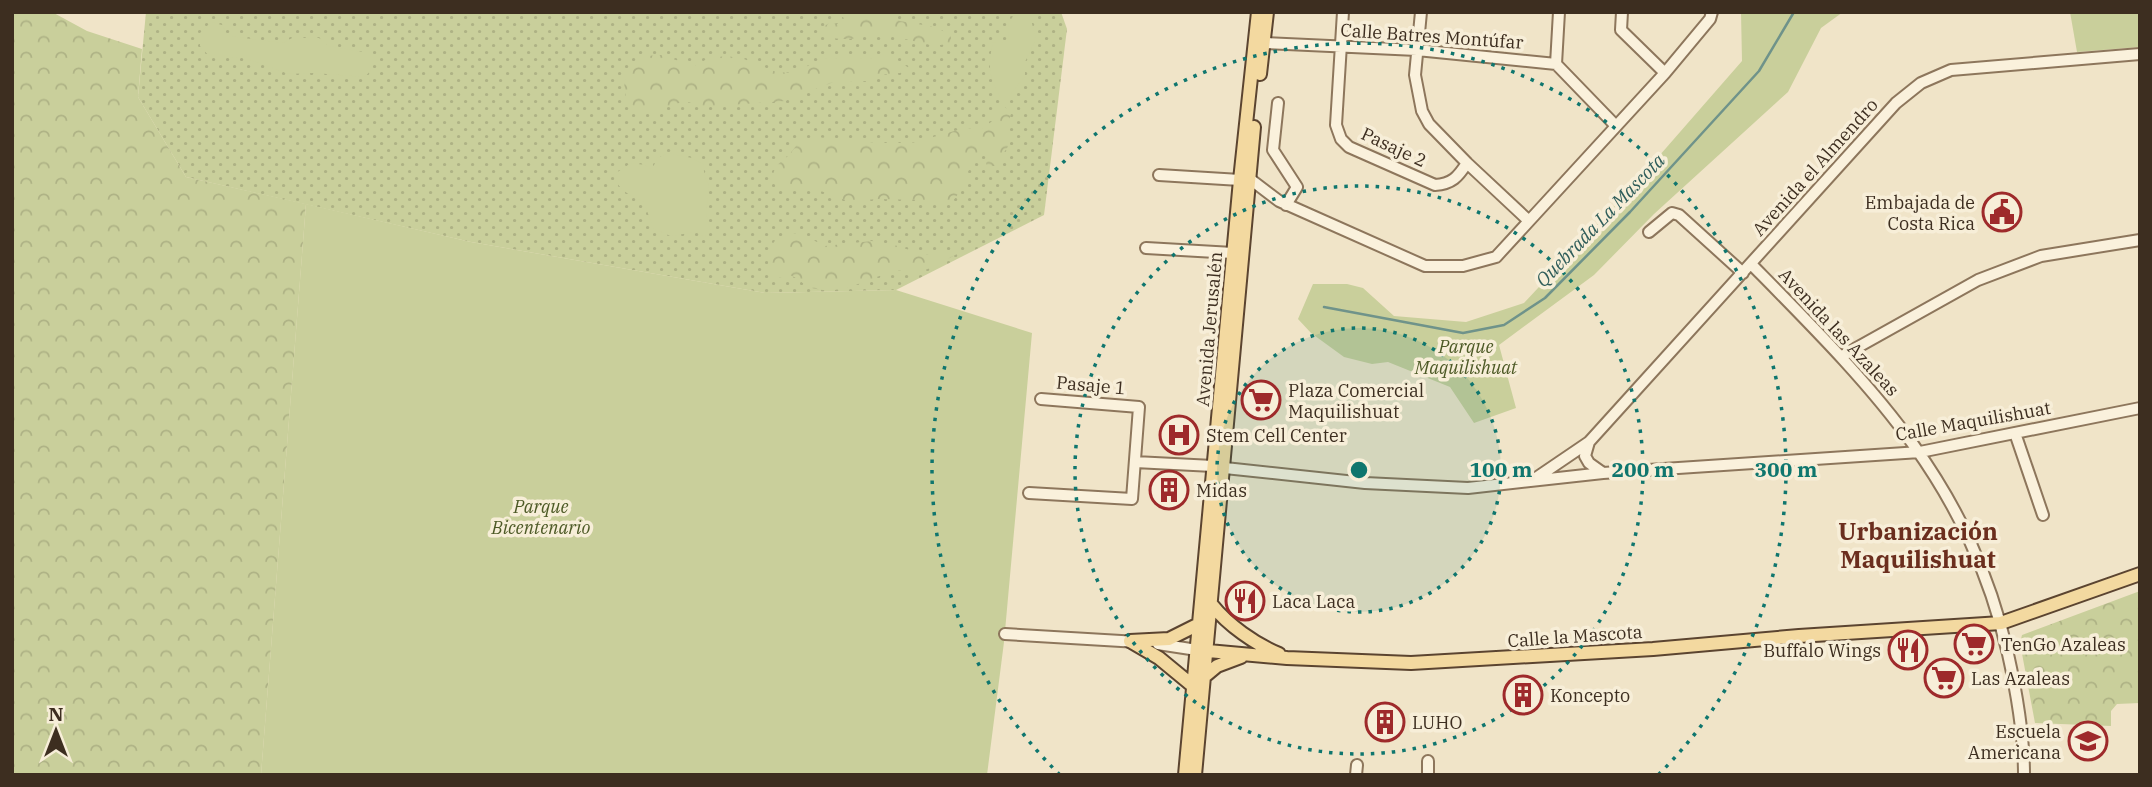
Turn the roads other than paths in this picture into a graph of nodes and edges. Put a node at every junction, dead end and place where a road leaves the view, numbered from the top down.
1 (1258, 12) edge
2 (1266, 12) edge
3 (1343, 12) edge
4 (1421, 12) edge
5 (1559, 12) edge
6 (1622, 12) edge
7 (1712, 12) edge
8 (1264, 43) junction
9 (1341, 47) junction
10 (1418, 50) junction
11 (2140, 54) edge
12 (1556, 64) junction
13 (1665, 73) junction
14 (1278, 103) dead end
15 (1616, 126) junction
16 (1467, 163) junction
17 (1158, 175) dead end
18 (1245, 180) junction
19 (1286, 205) junction
20 (1528, 220) junction
21 (1649, 232) dead end
22 (2140, 240) edge
23 (1146, 248) dead end
24 (1233, 253) junction
25 (1747, 268) junction
26 (1842, 356) junction
27 (1041, 399) dead end
28 (2140, 408) edge
29 (2015, 433) junction
30 (1588, 442) junction
31 (1920, 452) junction
32 (1135, 462) junction
33 (1219, 467) junction
34 (1603, 473) junction
35 (1534, 479) junction
36 (1030, 493) dead end
37 (2043, 515) dead end
38 (2140, 574) edge
39 (1212, 605) junction
40 (1199, 624) junction
41 (2001, 624) junction
42 (1005, 634) dead end
43 (1130, 641) junction
44 (1202, 651) junction
45 (1247, 655) junction
46 (1287, 658) junction
47 (1205, 676) junction
48 (1194, 686) junction
49 (1428, 761) dead end
50 (2027, 774) edge
51 (1185, 775) edge
52 (1195, 775) edge
53 (1428, 775) edge

1 - 18 main road, Avenida Jerusalén
2 - 8 main road, Avenida Jerusalén
3 - 9 street, Pasaje 2
4 - 10 street
5 - 12 street
6 - 13 street
7 - 13 street
8 - 9 street, Calle Batres Montúfar
8 - 18 main road, Avenida Jerusalén
9 - 10 street, Calle Batres Montúfar
9 - 16 street, Pasaje 2
10 - 12 street, Calle Batres Montúfar
10 - 16 street
11 - 25 street, Avenida el Almendro
12 - 15 street
13 - 15 street
14 - 19 street
15 - 20 street
16 - 20 street
17 - 18 street
18 - 19 street
18 - 24 main road, Avenida Jerusalén
18 - 33 main road, Avenida Jerusalén
19 - 20 street
21 - 25 street, Avenida las Azaleas
22 - 26 street
23 - 24 street
24 - 33 main road, Avenida Jerusalén
25 - 26 street, Avenida las Azaleas
25 - 30 street, Avenida el Almendro
26 - 31 street, Avenida las Azaleas
27 - 32 street, Pasaje 1
28 - 29 street, Calle Maquilishuat
29 - 31 street, Calle Maquilishuat
29 - 37 street
30 - 34 street
30 - 35 street, Avenida el Almendro
31 - 34 street, Calle Maquilishuat
31 - 41 street, Avenida las Azaleas
32 - 33 street, Calle Maquilishuat
32 - 36 street
33 - 35 street, Calle Maquilishuat
33 - 39 main road, Avenida Jerusalén
33 - 40 main road, Avenida Jerusalén
34 - 35 street, Calle Maquilishuat
38 - 41 main road, Calle la Mascota
39 - 44 main road, Avenida Jerusalén
39 - 46 main road
40 - 43 main road
40 - 44 main road, Avenida Jerusalén
41 - 46 main road, Calle la Mascota
41 - 50 street, Avenida las Azaleas
42 - 43 street, Calle la Mascota
43 - 44 street, Calle la Mascota
43 - 48 main road
44 - 45 main road, Calle la Mascota
44 - 47 main road, Avenida Jerusalén
44 - 48 main road, Avenida Jerusalén
45 - 46 main road, Calle la Mascota
45 - 47 main road
47 - 52 main road, Avenida Jerusalén
48 - 51 main road, Avenida Jerusalén
49 - 53 street

